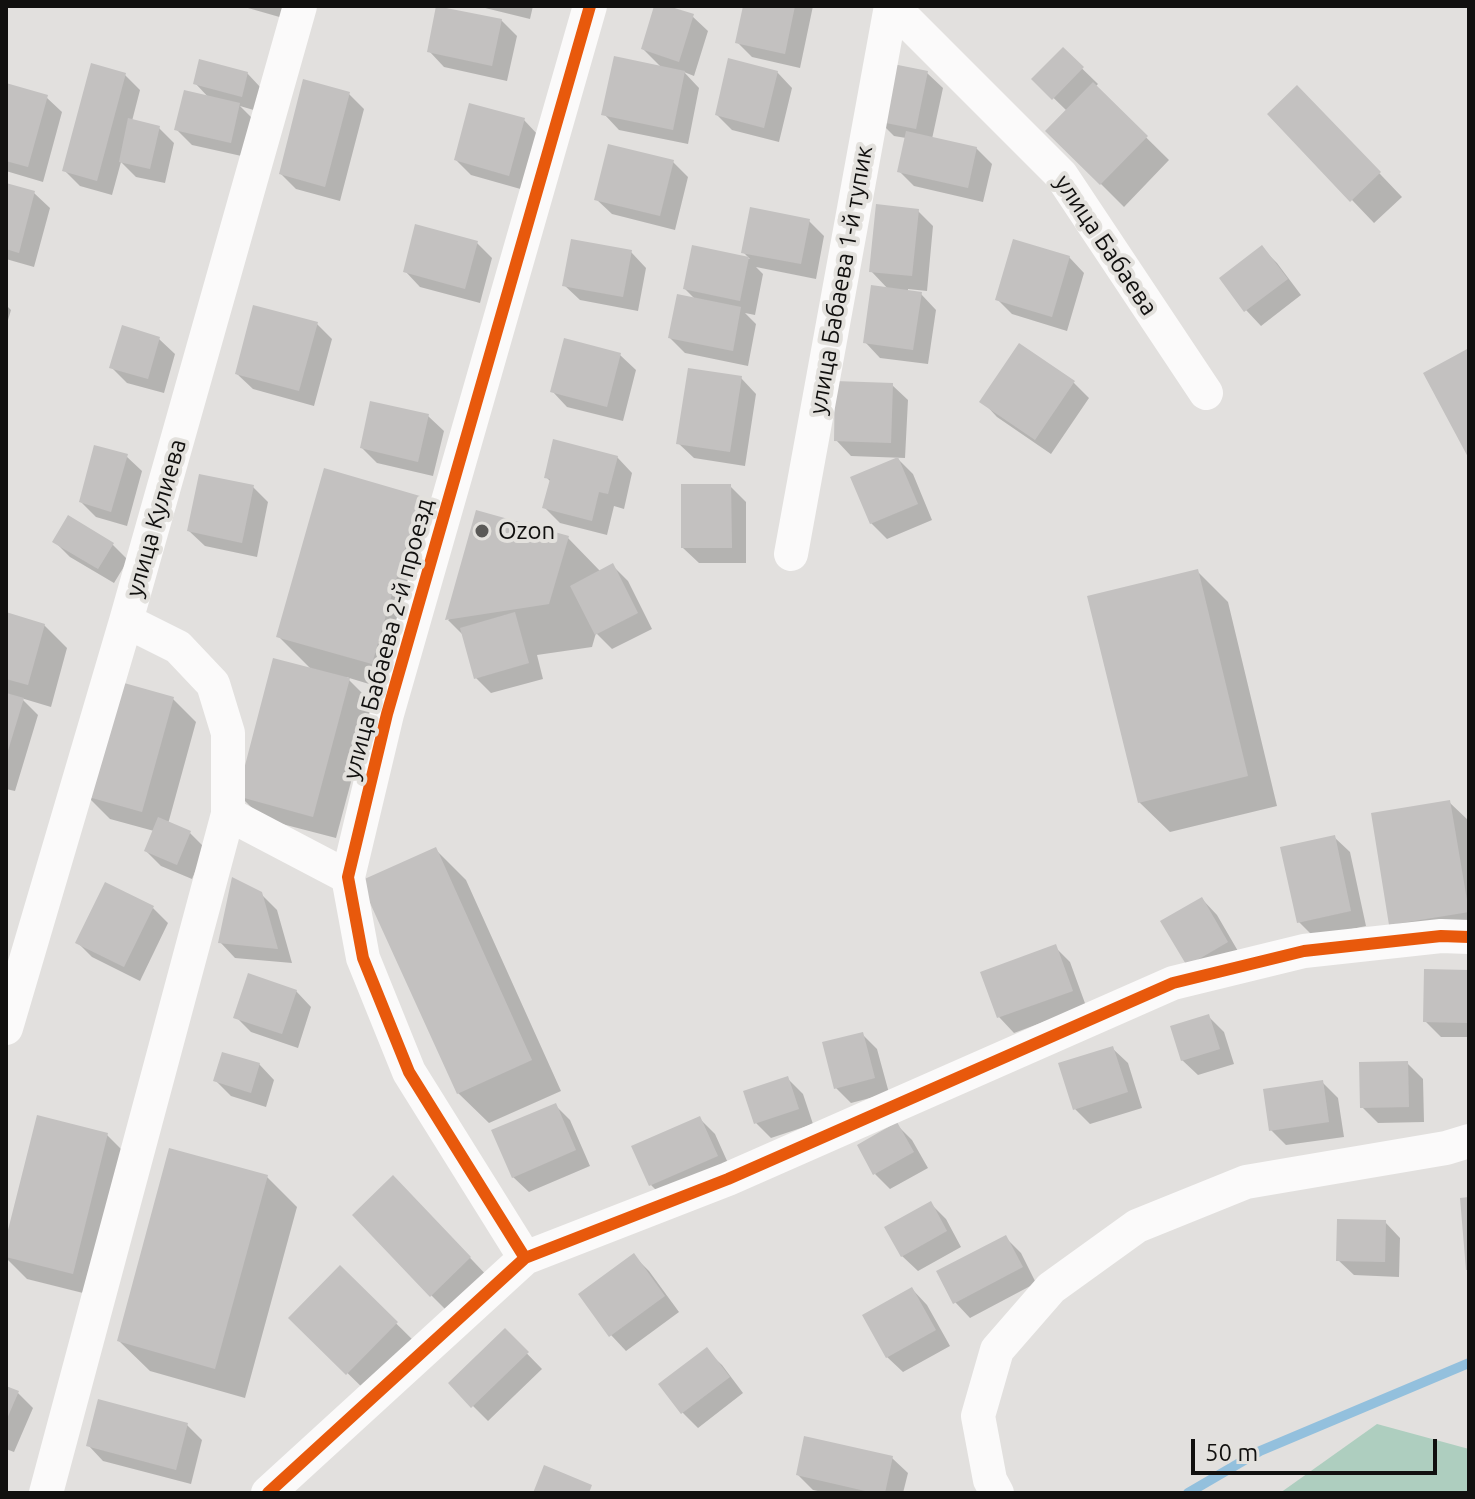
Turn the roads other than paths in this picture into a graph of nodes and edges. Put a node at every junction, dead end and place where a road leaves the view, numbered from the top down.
1 (300, 6) edge
2 (590, 6) edge
3 (892, 6) edge
4 (1206, 393) dead end
5 (791, 554) dead end
6 (126, 621) junction
7 (228, 814) junction
8 (348, 877) junction
9 (1469, 937) edge
10 (6, 1028) edge
11 (1469, 1141) edge
12 (525, 1258) junction
13 (987, 1489) edge
14 (46, 1493) edge
15 (268, 1493) edge

1 - 6 street, улица Кулиева
2 - 8 street, улица Бабаева 2-й проезд
3 - 4 street, улица Бабаева
3 - 5 street, улица Бабаева 1-й тупик
6 - 7 street
6 - 10 street, улица Кулиева
7 - 8 street
7 - 14 street
8 - 12 street, улица Бабаева 2-й проезд
9 - 12 street
11 - 13 street
12 - 15 street

